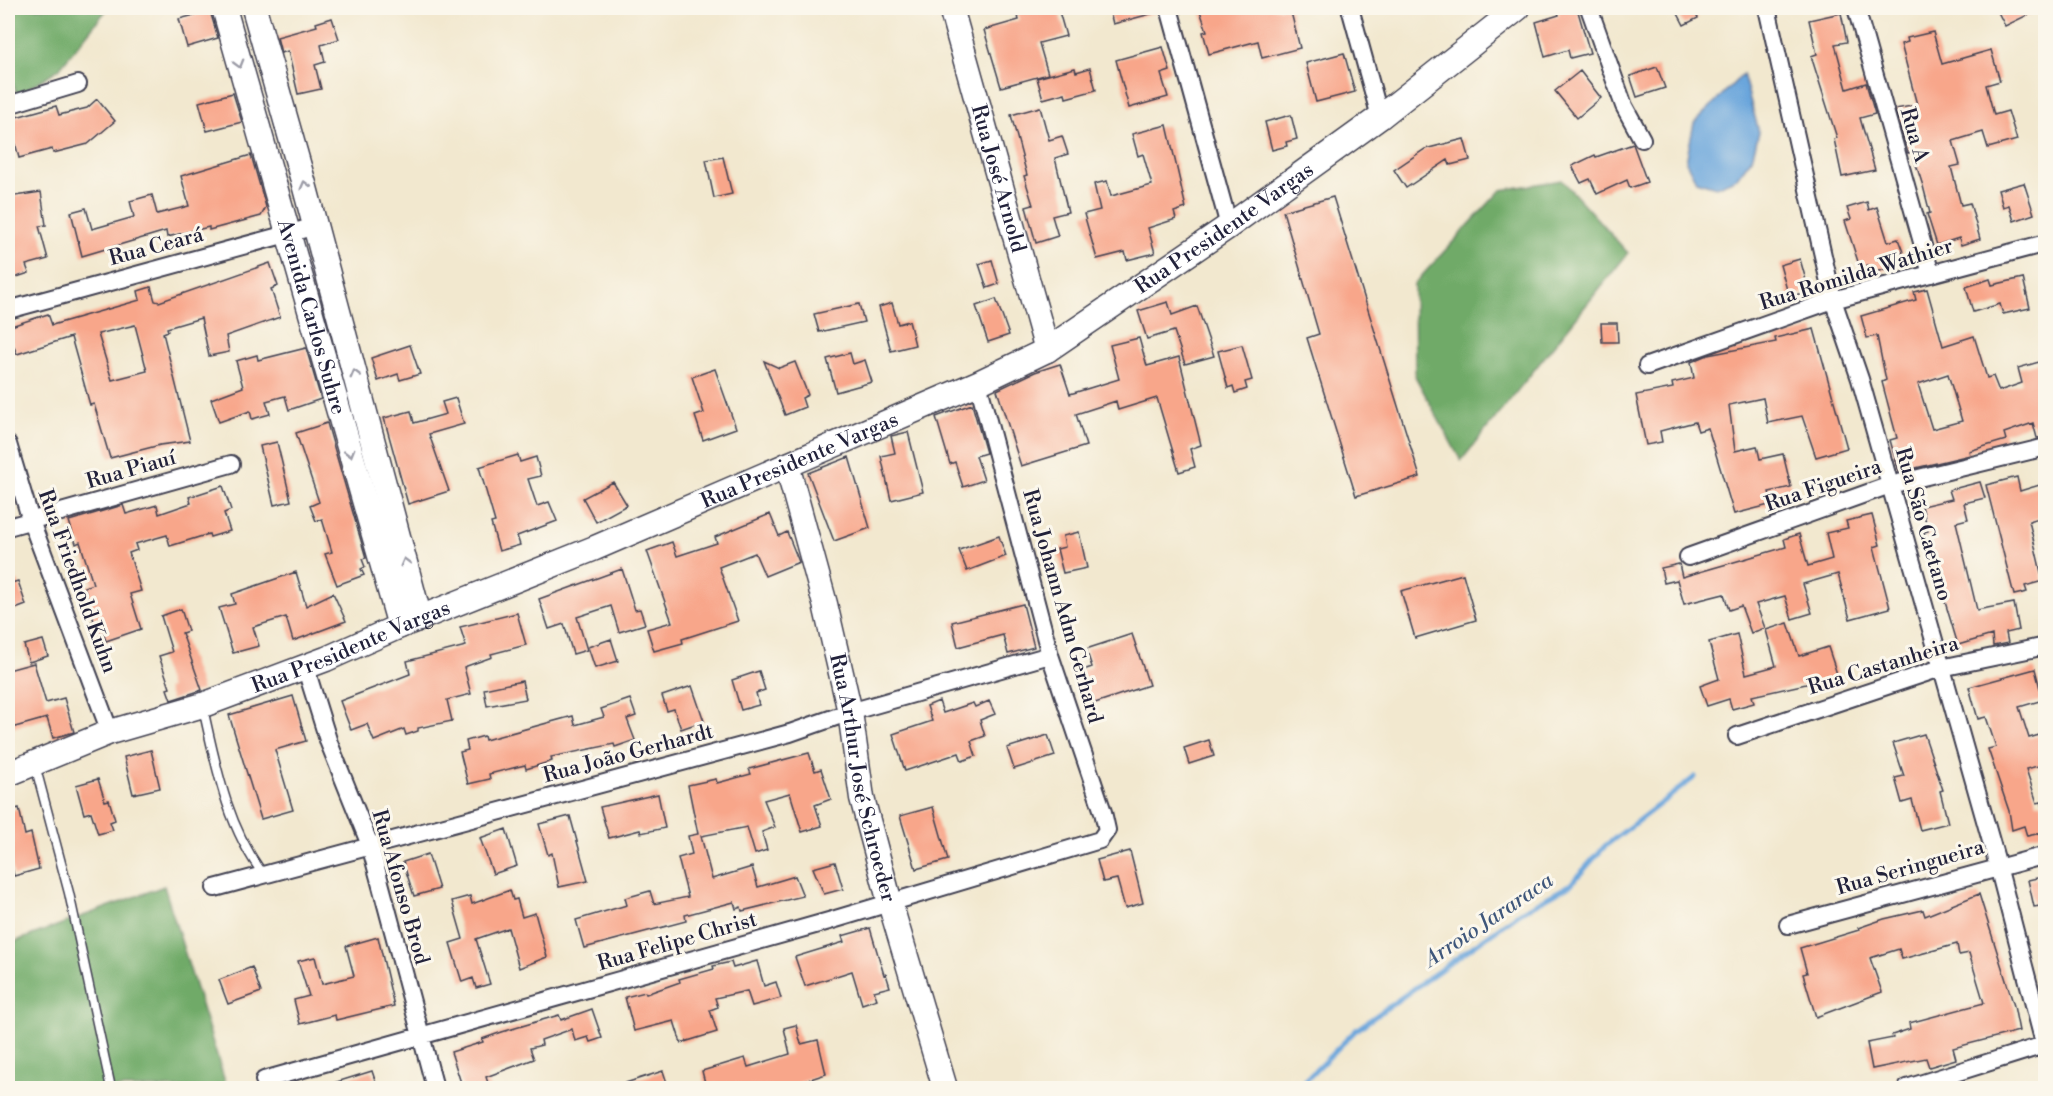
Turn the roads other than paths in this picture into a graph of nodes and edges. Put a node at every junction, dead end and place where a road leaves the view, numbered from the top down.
1 (224, 8) edge
2 (254, 8) edge
3 (951, 8) edge
4 (1169, 8) edge
5 (1350, 8) edge
6 (1518, 8) edge
7 (1589, 8) edge
8 (1767, 8) edge
9 (1856, 8) edge
10 (78, 84) dead end
11 (8, 105) edge
12 (1380, 117) junction
13 (1642, 139) dead end
14 (315, 226) junction
15 (1229, 226) junction
16 (287, 234) junction
17 (2046, 243) edge
18 (1931, 274) junction
19 (1833, 300) junction
20 (8, 310) edge
21 (1047, 350) junction
22 (1647, 366) dead end
23 (978, 383) junction
24 (8, 444) edge
25 (2046, 447) edge
26 (231, 464) dead end
27 (787, 465) junction
28 (1890, 485) junction
29 (31, 520) junction
30 (8, 527) edge
31 (1688, 557) dead end
32 (410, 623) junction
33 (2046, 646) edge
34 (1050, 655) junction
35 (305, 666) junction
36 (1941, 668) junction
37 (203, 705) junction
38 (850, 712) junction
39 (110, 732) junction
40 (1737, 736) dead end
41 (34, 764) junction
42 (8, 774) edge
43 (1100, 840) joint
44 (370, 845) junction
45 (2046, 855) edge
46 (1998, 866) junction
47 (265, 876) junction
48 (215, 888) dead end
49 (890, 903) junction
50 (1788, 925) dead end
51 (420, 1036) junction
52 (2045, 1048) edge
53 (264, 1080) dead end
54 (945, 1088) edge
55 (111, 1089) edge
56 (435, 1089) edge
57 (1907, 1089) edge

1 -> 16 street, Avenida Carlos Suhre
14 -> 2 street, Avenida Carlos Suhre
3 - 21 street, Rua José Arnold
4 - 15 street
5 - 12 street
6 - 12 street, Rua Presidente Vargas
7 - 13 street
8 - 19 street, Rua São Caetano
9 - 18 street, Rua A
10 - 11 street
12 - 15 street, Rua Presidente Vargas
14 - 16 street, Rua Ceará
32 -> 14 street, Avenida Carlos Suhre
15 - 21 street, Rua Presidente Vargas
16 - 20 street, Rua Ceará
16 -> 32 street, Avenida Carlos Suhre
17 - 18 street, Rua Romilda Wathier
18 - 19 street, Rua Romilda Wathier
19 - 22 street, Rua Romilda Wathier
19 - 28 street, Rua São Caetano
21 - 23 street, Rua Presidente Vargas
23 - 27 street, Rua Presidente Vargas
23 - 34 street, Rua Johann Adm Gerhard
24 - 29 street, Rua Friedhold Kuhn
25 - 28 street, Rua Figueira
26 - 29 street, Rua Piauí
27 - 32 street, Rua Presidente Vargas
27 - 38 street, Rua Arthur José Schroeder
28 - 31 street, Rua Figueira
28 - 36 street, Rua São Caetano
29 - 30 street, Rua Piauí
29 - 39 street, Rua Friedhold Kuhn
32 - 35 street, Rua Presidente Vargas
33 - 36 street, Rua Castanheira
34 - 38 street, Rua João Gerhardt
34 - 43 street, Rua Johann Adm Gerhard
35 - 37 street, Rua Presidente Vargas
35 - 44 street, Rua Afonso Brod
36 - 40 street, Rua Castanheira
36 - 46 street, Rua São Caetano
37 - 39 street, Rua Presidente Vargas
37 - 47 lane
38 - 44 street, Rua João Gerhardt
38 - 49 street, Rua Arthur José Schroeder
39 - 41 street, Rua Presidente Vargas
41 - 42 street, Rua Presidente Vargas
41 - 55 lane
43 - 49 street, Rua Felipe Christ
44 - 47 street, Rua João Gerhardt
44 - 51 street, Rua Afonso Brod
45 - 46 street, Rua Seringueira
46 - 50 street, Rua Seringueira
46 - 52 street, Rua São Caetano
47 - 48 street, Rua João Gerhardt
49 - 51 street, Rua Felipe Christ
49 - 54 street, Rua Arthur José Schroeder
51 - 53 street, Rua Felipe Christ
51 - 56 street, Rua Afonso Brod
52 - 57 street

